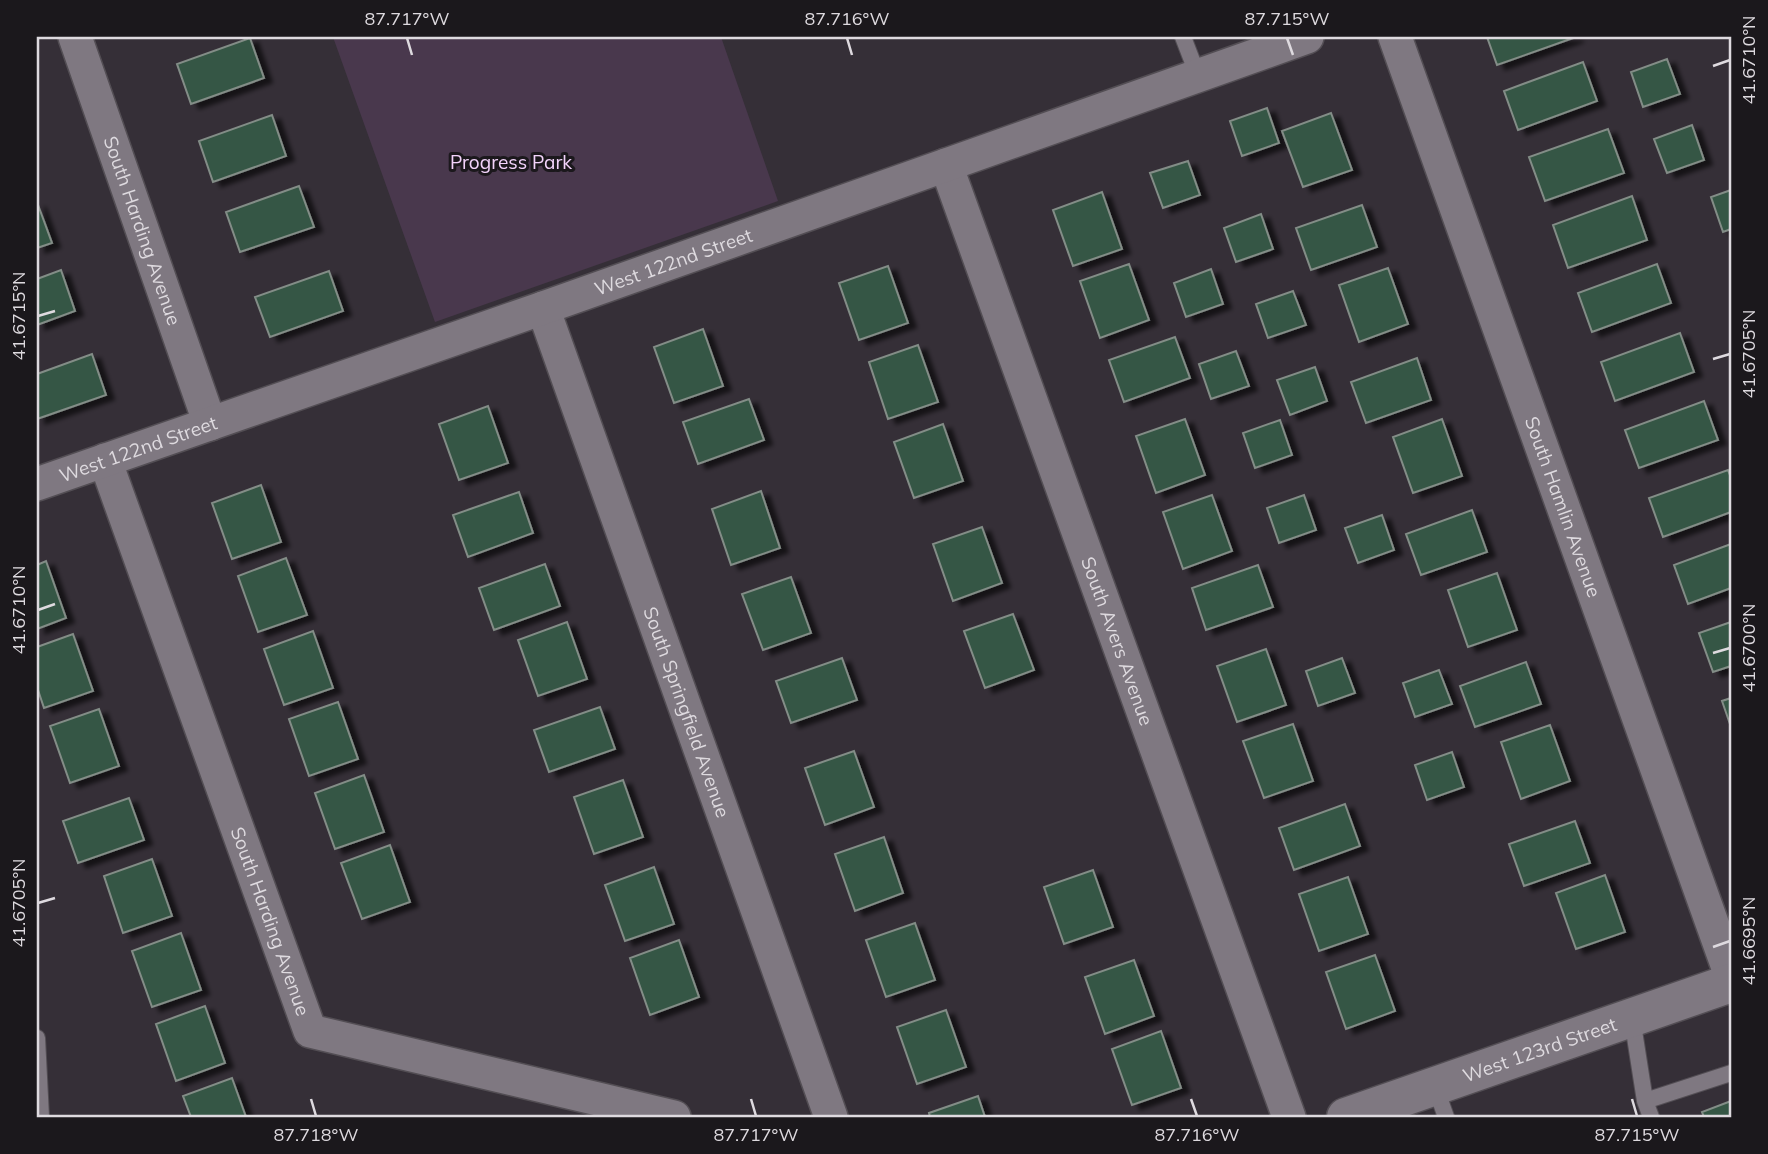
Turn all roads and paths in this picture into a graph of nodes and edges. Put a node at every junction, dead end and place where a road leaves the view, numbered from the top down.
1 (75, 37) edge
2 (1183, 37) edge
3 (1307, 37) edge
4 (1395, 37) edge
5 (1198, 76) junction
6 (946, 165) junction
7 (543, 308) junction
8 (209, 424) junction
9 (105, 460) junction
10 (37, 484) edge
11 (1731, 976) edge
12 (1731, 983) edge
13 (1632, 1018) junction
14 (37, 1038) edge
15 (1731, 1073) edge
16 (1440, 1102) edge
17 (1648, 1109) edge
18 (41, 1117) edge
19 (674, 1117) edge
20 (831, 1117) edge
21 (1289, 1117) edge
22 (1346, 1117) edge

1 - 8 street, South Harding Avenue
2 - 5 lane
3 - 5 street, West 122nd Street
4 - 11 street, South Hamlin Avenue
5 - 6 street, West 122nd Street
6 - 7 street, West 122nd Street
6 - 21 street, South Avers Avenue
7 - 8 street, West 122nd Street
7 - 20 street, South Springfield Avenue
8 - 9 street, West 122nd Street
9 - 10 street, West 122nd Street
9 - 19 street, South Harding Avenue
12 - 13 street, West 123rd Street
13 - 16 street, West 123rd Street
13 - 17 lane
14 - 18 lane
15 - 17 lane
16 - 22 street, West 123rd Street

